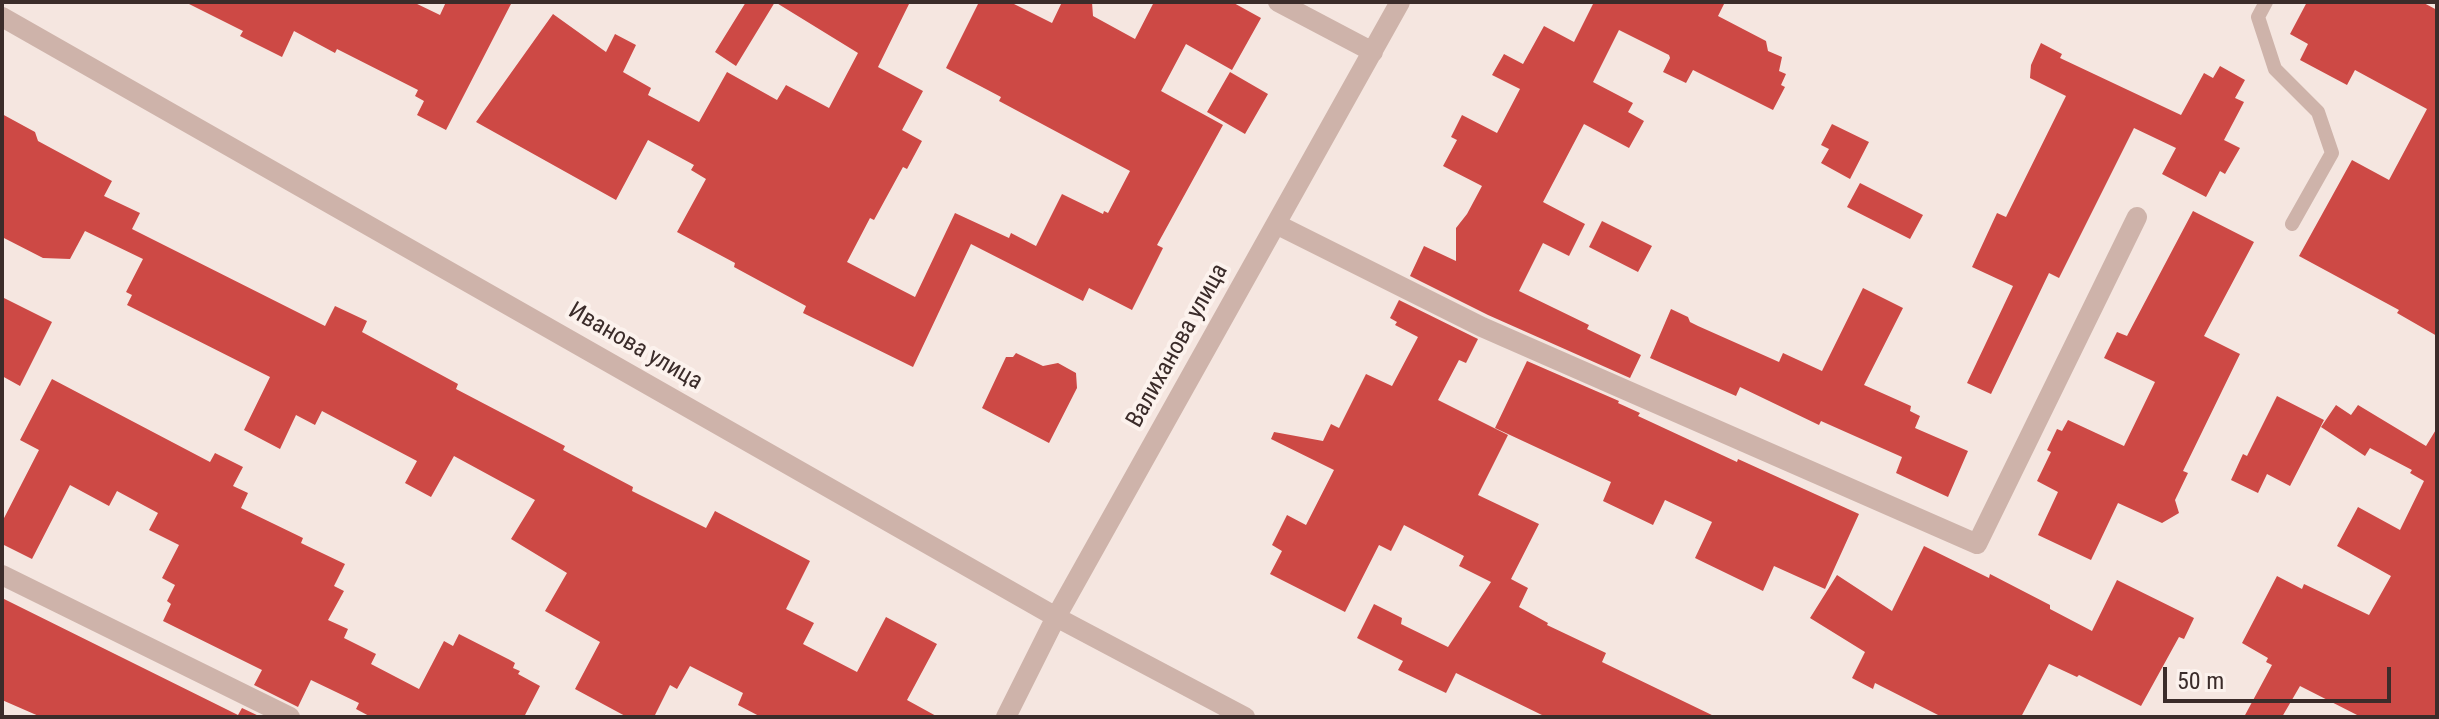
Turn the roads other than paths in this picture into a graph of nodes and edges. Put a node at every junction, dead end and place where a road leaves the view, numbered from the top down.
1 (1278, 2) edge
2 (1400, 2) edge
3 (2266, 2) edge
4 (2, 17) edge
5 (1373, 52) junction
6 (2137, 217) dead end
7 (1276, 224) junction
8 (2292, 224) dead end
9 (2, 575) edge
10 (1056, 617) junction
11 (284, 716) edge
12 (1006, 717) edge
13 (1245, 717) edge

1 - 5 street
2 - 5 street, Валиханова улица
3 - 8 lane
4 - 10 street, Иванова улица
5 - 7 street, Валиханова улица
6 - 7 street
7 - 10 street, Валиханова улица
9 - 11 street
10 - 12 street, Валиханова улица
10 - 13 street, Иванова улица

